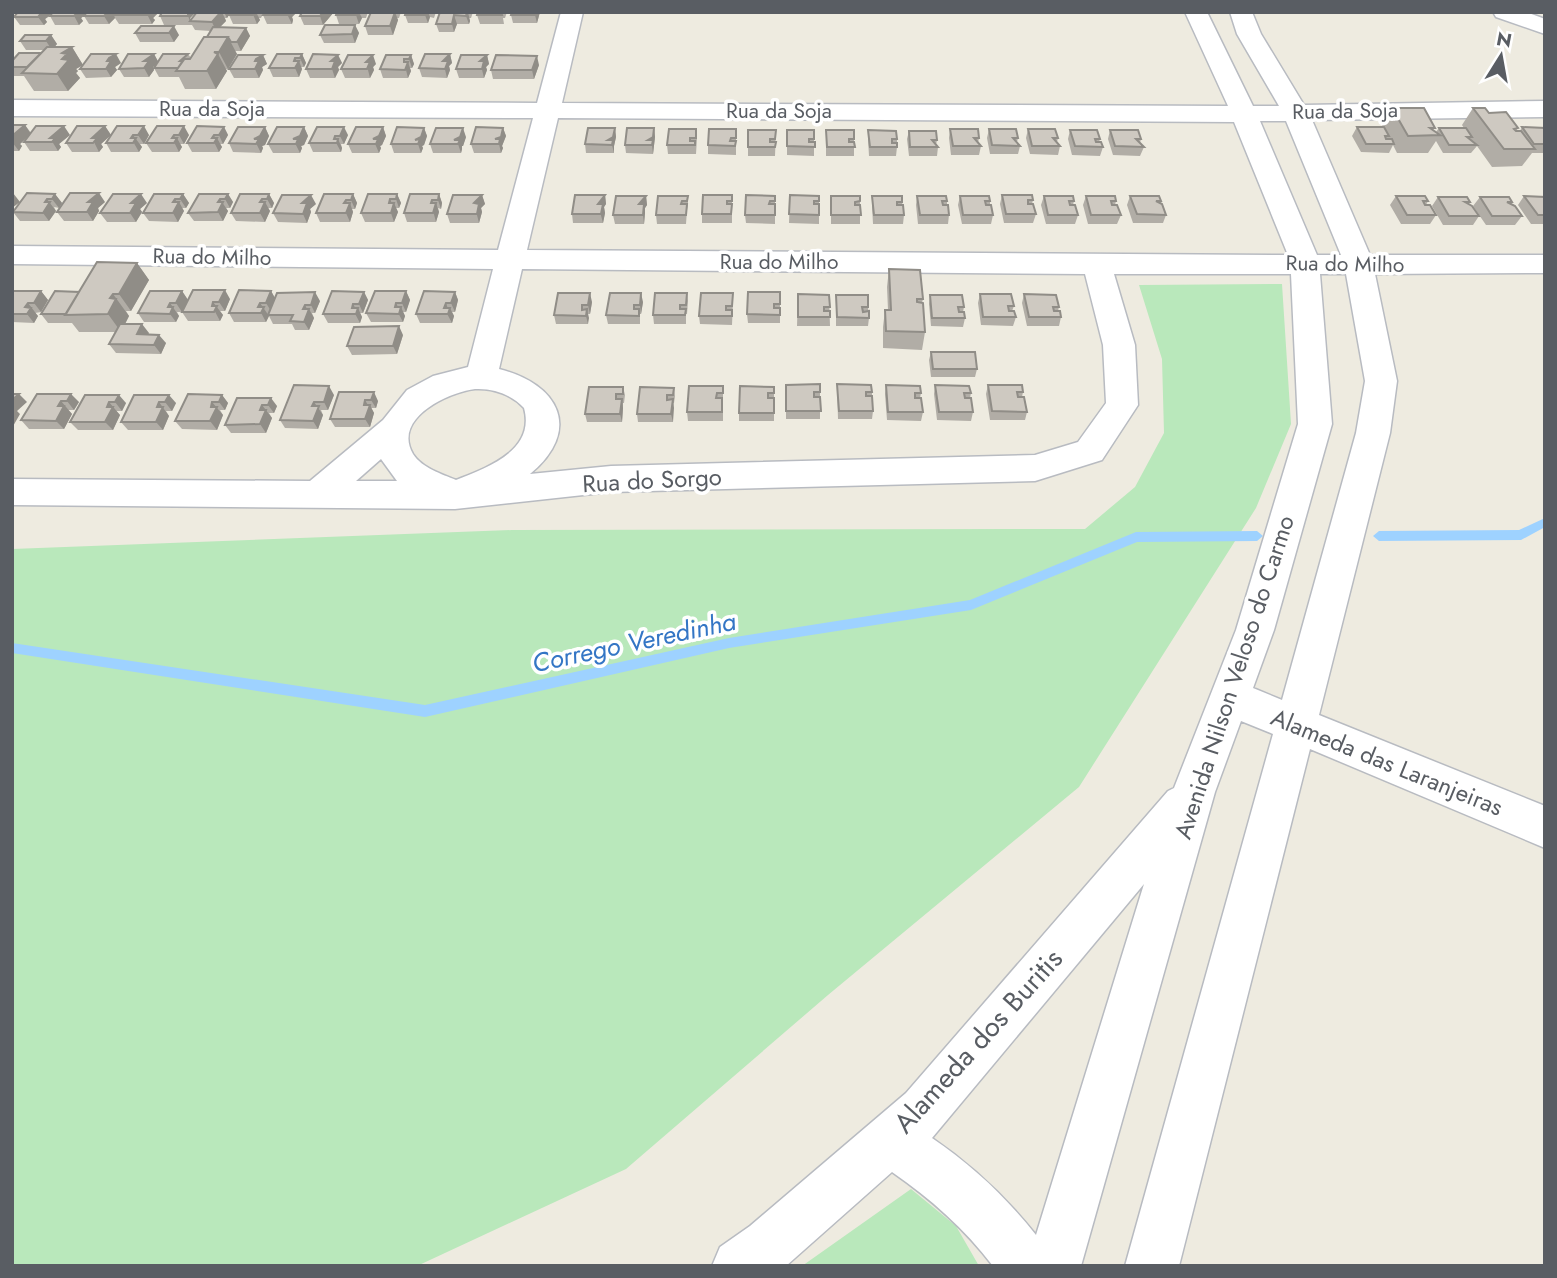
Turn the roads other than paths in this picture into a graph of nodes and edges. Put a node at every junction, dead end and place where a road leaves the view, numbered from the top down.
1 (572, 12) edge
2 (1196, 12) edge
3 (1241, 12) edge
4 (1504, 12) edge
5 (1545, 27) edge
6 (12, 108) edge
7 (1545, 109) edge
8 (546, 110) junction
9 (1295, 111) junction
10 (1244, 114) junction
11 (12, 255) edge
12 (509, 260) junction
13 (1305, 262) junction
14 (1359, 264) junction
15 (1545, 264) edge
16 (1097, 265) junction
17 (481, 377) junction
18 (394, 429) junction
19 (540, 439) junction
20 (1302, 469) junction
21 (611, 479) junction
22 (1358, 490) junction
23 (12, 492) edge
24 (316, 495) junction
25 (455, 495) junction
26 (1230, 697) junction
27 (1296, 724) junction
28 (1194, 792) junction
29 (1545, 827) edge
30 (890, 1140) junction
31 (739, 1266) edge
32 (1027, 1266) edge
33 (1054, 1266) edge
34 (1152, 1266) edge

1 - 8 street
2 - 10 street, Avenida Nilson Veloso do Carmo
3 - 9 street
4 - 5 street
6 - 8 street, Rua da Soja
7 - 9 street, Rua da Soja
8 - 10 street, Rua da Soja
8 - 12 street
9 - 10 street, Rua da Soja
9 - 14 street
10 - 13 street, Avenida Nilson Veloso do Carmo
11 - 12 street, Rua do Milho
12 - 16 street, Rua do Milho
12 - 17 street
13 - 14 street, Rua do Milho
13 - 16 street, Rua do Milho
13 - 20 street, Avenida Nilson Veloso do Carmo
14 - 15 street, Rua do Milho
14 - 22 street
16 - 21 street, Rua do Sorgo
17 - 18 street
17 - 19 street
18 - 24 street
18 - 25 street
19 - 21 street
19 - 25 street
20 - 22 street
20 - 26 street, Avenida Nilson Veloso do Carmo
21 - 25 street, Rua do Sorgo
22 - 27 street
23 - 24 street, Rua do Sorgo
24 - 25 street, Rua do Sorgo
26 - 27 street, Alameda das Laranjeiras
26 - 28 street, Avenida Nilson Veloso do Carmo
27 - 29 street, Alameda das Laranjeiras
27 - 34 street
28 - 30 street, Alameda dos Buritis
28 - 33 street, Avenida Nilson Veloso do Carmo
30 - 31 street, Alameda dos Buritis
30 - 32 street

